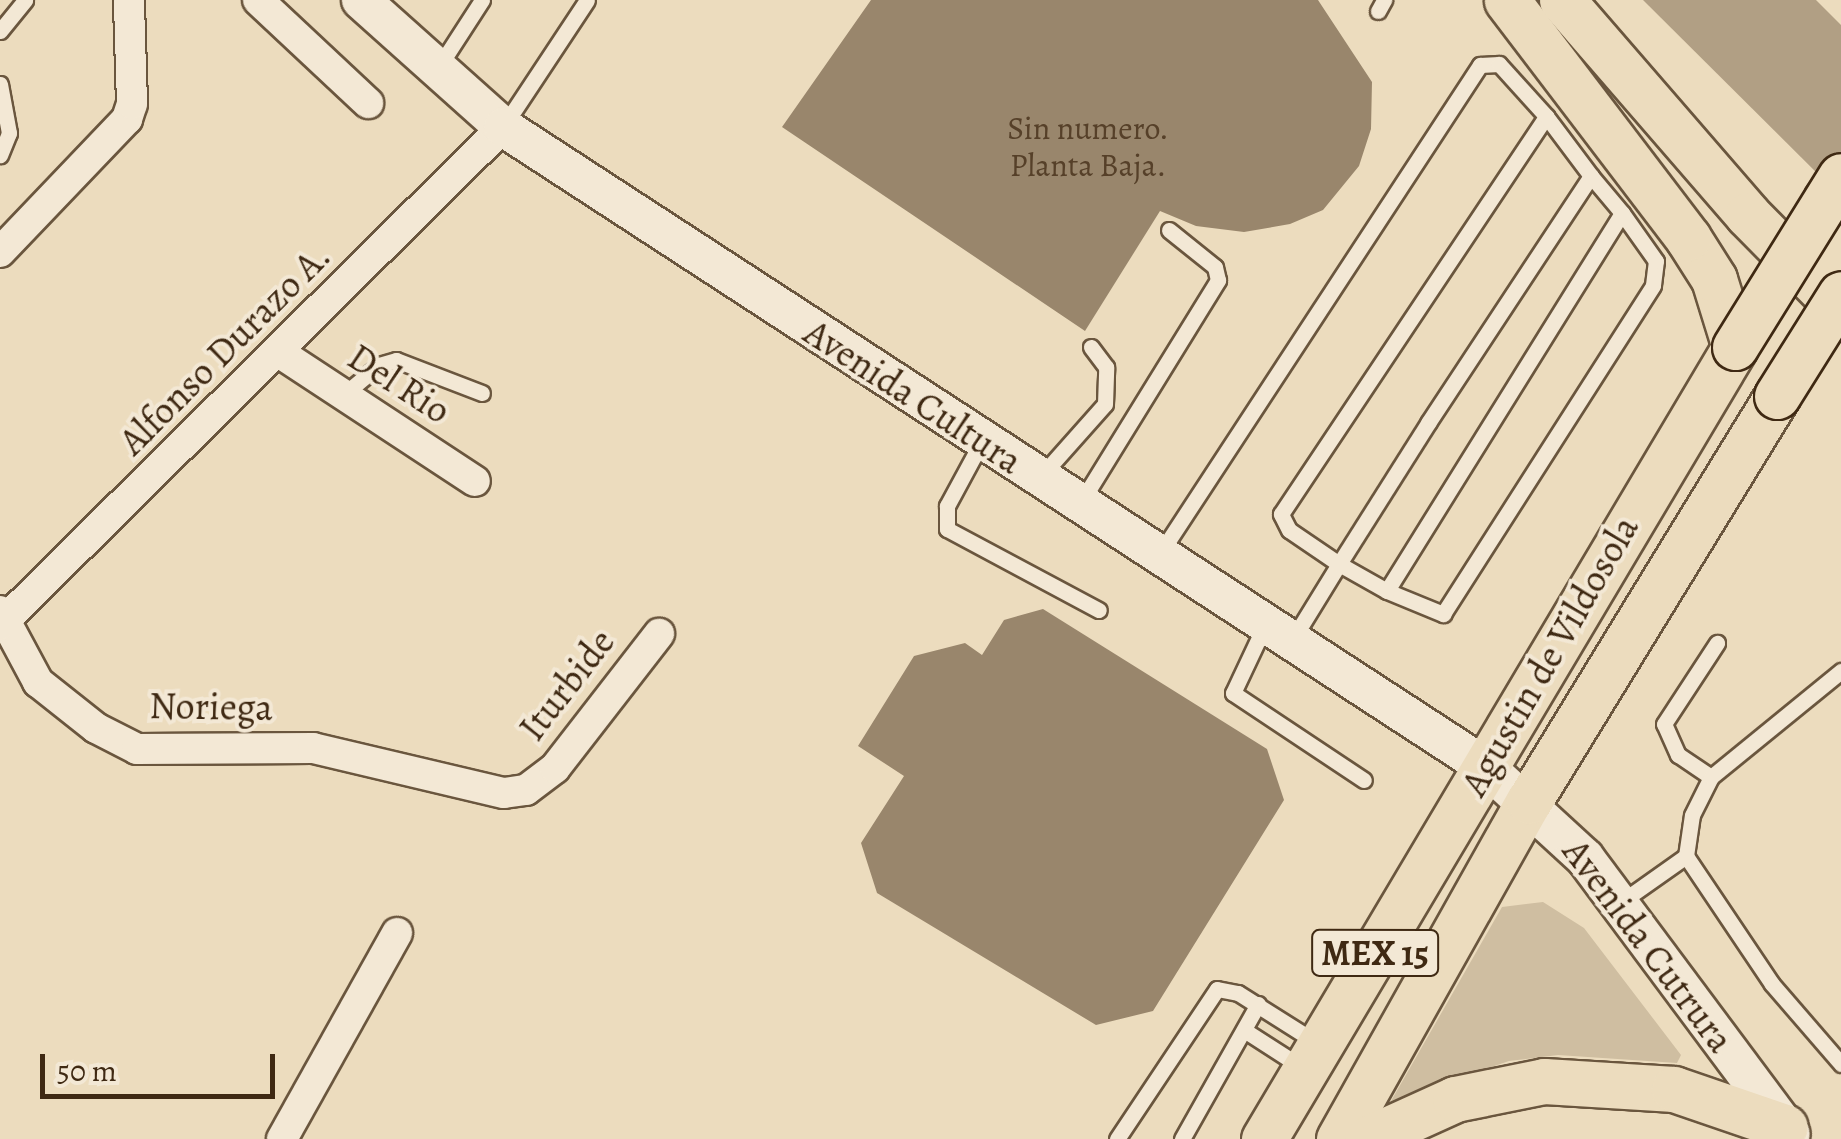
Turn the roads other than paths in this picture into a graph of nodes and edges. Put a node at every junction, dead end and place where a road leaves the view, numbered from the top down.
1 (25, 0) edge
2 (129, 0) edge
3 (258, 0) edge
4 (361, 0) edge
5 (482, 0) edge
6 (586, 0) edge
7 (1507, 0) edge
8 (1562, 0) edge
9 (0, 31) edge
10 (438, 68) junction
11 (0, 84) edge
12 (368, 103) dead end
13 (1546, 116) junction
14 (503, 126) junction
15 (0, 155) edge
16 (1590, 176) junction
17 (1834, 188) edge
18 (1622, 213) junction
19 (1169, 230) dead end
20 (1841, 250) edge
21 (0, 252) edge
22 (1836, 314) edge
23 (1735, 346) junction
24 (1091, 348) dead end
25 (280, 353) junction
26 (482, 393) dead end
27 (342, 396) junction
28 (981, 442) junction
29 (1038, 479) junction
30 (474, 481) dead end
31 (1079, 506) junction
32 (1158, 556) junction
33 (1339, 564) junction
34 (1387, 591) junction
35 (1099, 610) dead end
36 (1, 619) edge
37 (659, 634) dead end
38 (1278, 634) junction
39 (1717, 644) dead end
40 (1841, 671) edge
41 (1486, 767) junction
42 (1711, 778) junction
43 (1364, 780) dead end
44 (478, 788) joint
45 (1529, 801) junction
46 (1686, 856) junction
47 (1618, 904) junction
48 (397, 933) dead end
49 (1258, 1004) junction
50 (1244, 1030) junction
51 (1313, 1057) junction
52 (1841, 1064) edge
53 (1790, 1133) edge
54 (282, 1139) edge
55 (1116, 1139) edge
56 (1182, 1139) edge
57 (1264, 1139) edge
58 (1339, 1139) edge
59 (1367, 1139) edge

1 - 9 lane
2 - 21 street
3 - 12 street
4 - 10 street, Avenida Cultura
5 - 10 lane
6 - 14 lane
7 - 23 main road
8 - 22 main road
10 - 14 street, Avenida Cultura
11 - 15 lane
13 - 16 lane
13 - 32 lane
13 - 33 lane
14 - 25 street, Alfonso Durazo A.
14 - 28 street, Avenida Cultura
16 - 18 lane
16 - 33 lane
17 - 20 main road
17 - 23 main road, Agustin de Vildosola / MEX 15, bridge
18 - 34 lane
18 - 34 lane
19 - 31 lane
22 - 45 main road, Agustin de Vildosola / MEX 15, bridge
23 - 41 main road, Agustin de Vildosola / MEX 15
24 - 29 lane
25 - 27 street, Del Rio
25 - 36 street, Alfonso Durazo A.
26 - 27 lane
27 - 30 street, Del Rio
28 - 29 street, Avenida Cultura
28 - 35 lane
29 - 31 street, Avenida Cultura
31 - 32 street, Avenida Cultura
32 - 38 street, Avenida Cultura
33 - 34 lane
33 - 38 lane
36 - 44 street, Noriega
37 - 44 street, Iturbide
38 - 41 street, Avenida Cultura
38 - 43 lane
39 - 42 lane
40 - 42 lane
41 - 45 street, Avenida Cutrura
41 - 51 main road, Agustin de Vildosola / MEX 15
42 - 46 lane
45 - 47 street, Avenida Cutrura
45 - 58 main road, Agustin de Vildosola / MEX 15
46 - 47 lane
46 - 52 lane
47 - 53 street, Avenida Cutrura
48 - 54 street
49 - 50 lane
49 - 51 lane
49 - 55 lane
50 - 51 lane
50 - 56 lane
51 - 57 main road, Agustin de Vildosola / MEX 15
53 - 59 main road

